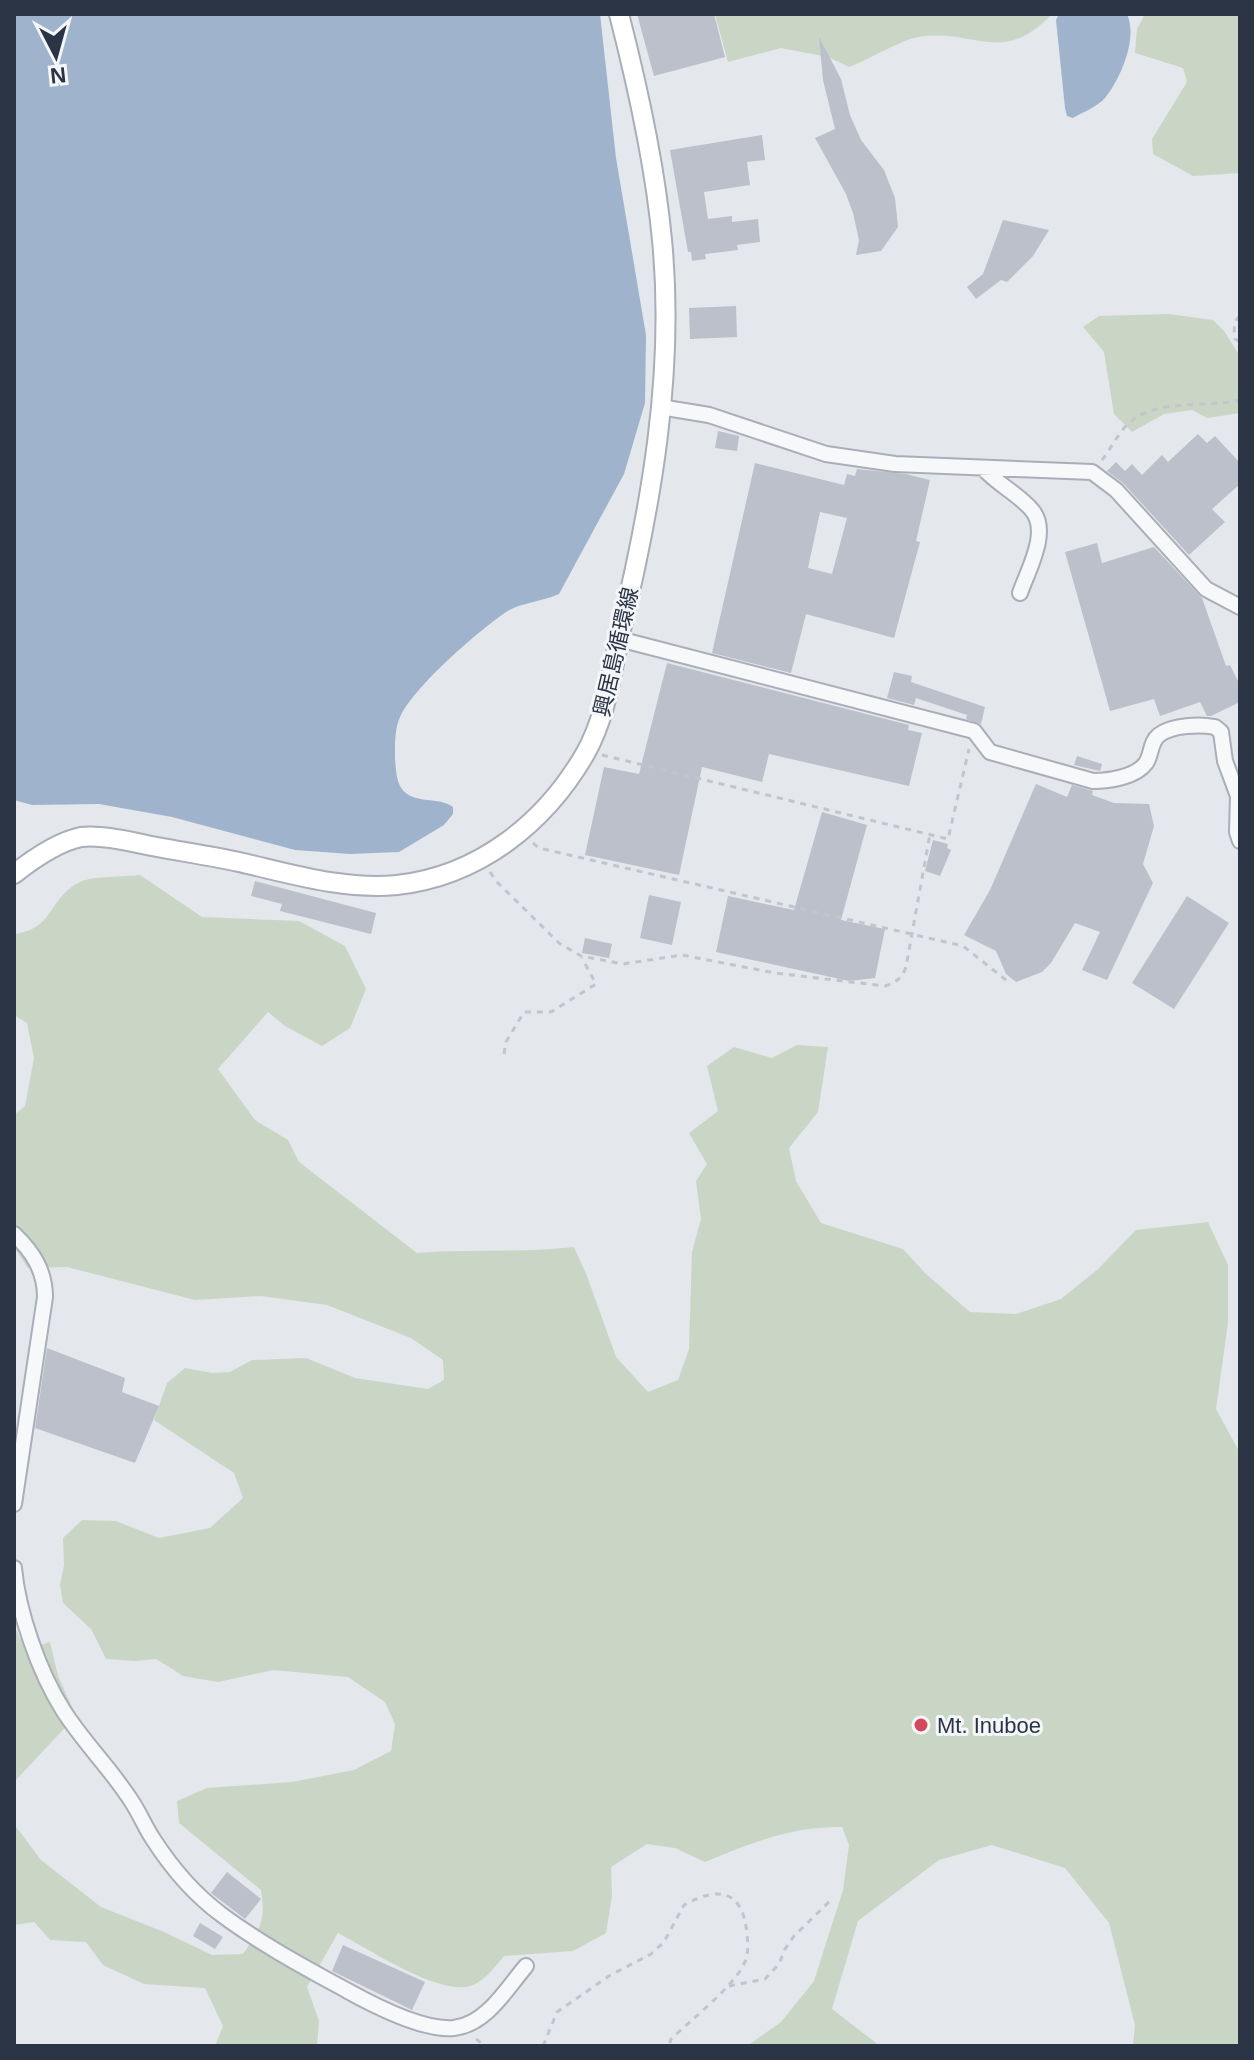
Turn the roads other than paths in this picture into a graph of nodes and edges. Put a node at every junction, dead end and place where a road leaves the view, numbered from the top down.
1 (619, 14) edge
2 (660, 407) junction
3 (983, 468) junction
4 (1020, 593) dead end
5 (1240, 607) edge
6 (619, 639) junction
7 (1240, 841) edge
8 (14, 874) edge
9 (14, 1234) edge
10 (14, 1504) edge
11 (14, 1568) edge
12 (526, 1966) dead end

1 - 2 main road, 興居島循環線
2 - 3 street
2 - 6 main road, 興居島循環線
3 - 4 street
3 - 5 street
6 - 7 street
6 - 8 main road, 興居島循環線
9 - 10 street
11 - 12 street

